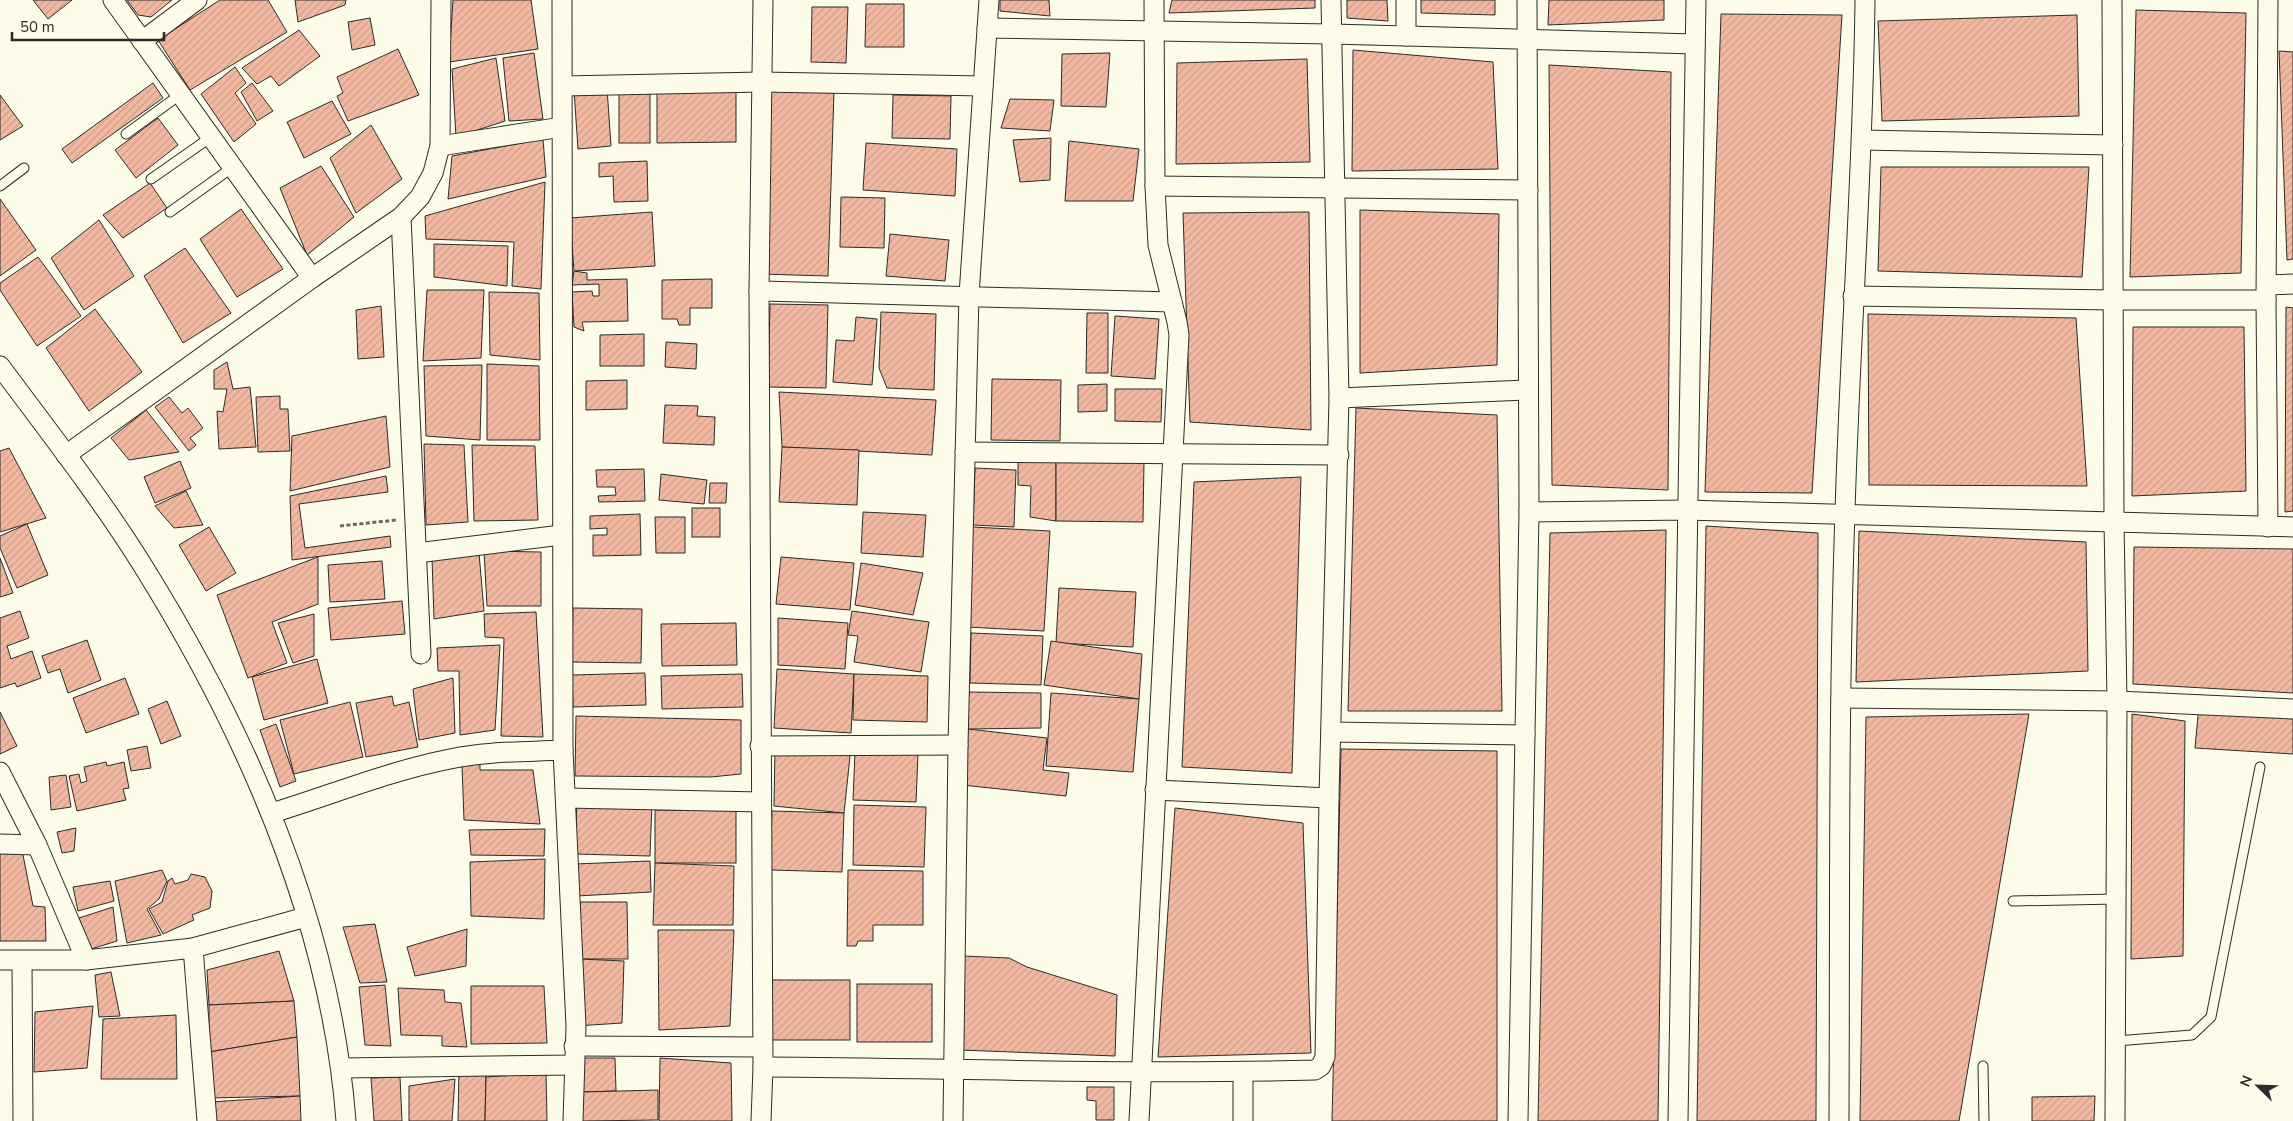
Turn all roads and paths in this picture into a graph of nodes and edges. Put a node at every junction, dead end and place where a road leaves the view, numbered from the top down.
1 (113, 0) edge
2 (197, 0) edge
3 (441, 0) edge
4 (562, 0) edge
5 (763, 0) edge
6 (989, 0) edge
7 (1154, 0) edge
8 (1332, 0) edge
9 (1406, 0) edge
10 (1528, 0) edge
11 (1696, 0) edge
12 (1865, 0) edge
13 (2112, 0) edge
14 (2268, 0) edge
15 (987, 28) junction
16 (1153, 31) junction
17 (1332, 34) junction
18 (1406, 36) junction
19 (1527, 38) junction
20 (142, 41) junction
21 (1695, 44) junction
22 (761, 82) junction
23 (563, 86) junction
24 (983, 86) junction
25 (181, 94) junction
26 (562, 127) junction
27 (126, 134) dead end
28 (211, 137) junction
29 (1863, 140) junction
30 (2113, 145) junction
31 (440, 146) junction
32 (233, 167) junction
33 (24, 168) dead end
34 (151, 179) dead end
35 (0, 186) edge
36 (1155, 186) junction
37 (1335, 187) junction
38 (1528, 190) junction
39 (170, 212) dead end
40 (401, 217) junction
41 (312, 278) junction
42 (2293, 284) edge
43 (758, 291) junction
44 (2267, 292) junction
45 (968, 296) junction
46 (1853, 296) junction
47 (2113, 300) junction
48 (1172, 302) junction
49 (0, 366) edge
50 (1528, 390) junction
51 (1339, 398) junction
52 (965, 452) junction
53 (1173, 453) junction
54 (66, 455) junction
55 (1338, 455) junction
56 (1686, 510) junction
57 (1529, 512) junction
58 (1844, 515) junction
59 (415, 518) junction
60 (2114, 521) junction
61 (340, 526) dead end
62 (2268, 527) junction
63 (2293, 527) edge
64 (561, 535) junction
65 (417, 553) junction
66 (421, 654) dead end
67 (1841, 698) junction
68 (2117, 701) junction
69 (2293, 709) edge
70 (1331, 732) junction
71 (1525, 735) junction
72 (958, 745) junction
73 (760, 746) junction
74 (564, 750) junction
75 (2260, 767) dead end
76 (0, 772) edge
77 (1155, 790) junction
78 (566, 798) junction
79 (1329, 798) junction
80 (761, 802) junction
81 (272, 813) junction
82 (0, 844) edge
83 (37, 845) junction
84 (2116, 899) junction
85 (2013, 901) dead end
86 (306, 917) junction
87 (192, 948) junction
88 (0, 960) edge
89 (86, 960) junction
90 (22, 961) junction
91 (2116, 1041) junction
92 (574, 1046) junction
93 (762, 1047) junction
94 (574, 1065) junction
95 (1983, 1066) dead end
96 (763, 1067) junction
97 (342, 1068) junction
98 (953, 1068) junction
99 (1140, 1072) junction
100 (1243, 1072) junction
101 (23, 1121) edge
102 (207, 1121) edge
103 (346, 1121) edge
104 (573, 1121) edge
105 (761, 1121) edge
106 (953, 1121) edge
107 (1139, 1121) edge
108 (1242, 1121) edge
109 (1518, 1121) edge
110 (1678, 1121) edge
111 (1839, 1121) edge
112 (1984, 1121) edge
113 (2115, 1121) edge

1 - 20 street
2 - 20 street
3 - 31 street
4 - 23 street
5 - 22 street
6 - 15 street
7 - 16 street
8 - 17 street
9 - 18 street
10 - 19 street
11 - 21 street
12 - 29 street
13 - 30 street
14 - 44 street
15 - 16 street
15 - 24 street
16 - 17 street
16 - 36 street
17 - 18 street
17 - 37 street
18 - 19 street
19 - 21 street
19 - 38 street
20 - 25 street
21 - 56 street
22 - 23 street
22 - 24 street
22 - 43 street
23 - 26 street
24 - 45 street
25 - 27 lane
25 - 28 street
26 - 31 street
26 - 64 street
28 - 32 street
28 - 34 lane
29 - 30 street
29 - 46 street
30 - 47 street
31 - 40 street
32 - 39 lane
32 - 41 street
33 - 35 lane
36 - 37 street
36 - 48 street
37 - 38 street
37 - 51 street
38 - 50 street
40 - 41 street
40 - 59 street
41 - 54 street
42 - 44 street
43 - 45 street
43 - 73 street
44 - 47 street
44 - 62 street
45 - 48 street
45 - 52 street
46 - 47 street
46 - 58 street
47 - 60 street
48 - 53 street
49 - 54 street
50 - 51 street
50 - 57 street
51 - 55 street
52 - 53 street
52 - 72 street
53 - 55 street
53 - 77 street
54 - 81 street
55 - 70 street
56 - 57 street
56 - 58 street
56 - 110 street
57 - 71 street
58 - 60 street
58 - 67 street
59 - 61 path
59 - 65 street
60 - 62 street
60 - 68 street
62 - 63 street
64 - 65 street
64 - 74 street
65 - 66 street
67 - 68 street
67 - 111 street
68 - 69 street
68 - 84 street
70 - 71 street
70 - 79 street
71 - 109 street
72 - 73 street
72 - 98 street
73 - 80 street
74 - 78 street
74 - 81 street
75 - 91 lane
76 - 83 street
77 - 79 street
77 - 99 street
78 - 80 street
78 - 92 street
79 - 100 street
80 - 93 street
81 - 86 street
82 - 83 street
83 - 89 street
84 - 85 lane
84 - 91 street
86 - 87 street
86 - 97 street
87 - 89 street
87 - 102 street
88 - 90 street
89 - 90 street
90 - 101 street
91 - 113 street
92 - 93 street
92 - 94 street
93 - 96 street
94 - 97 street
94 - 104 street
95 - 112 lane
96 - 98 street
96 - 105 street
97 - 103 street
98 - 99 street
98 - 106 street
99 - 100 street
99 - 107 street
100 - 108 street

